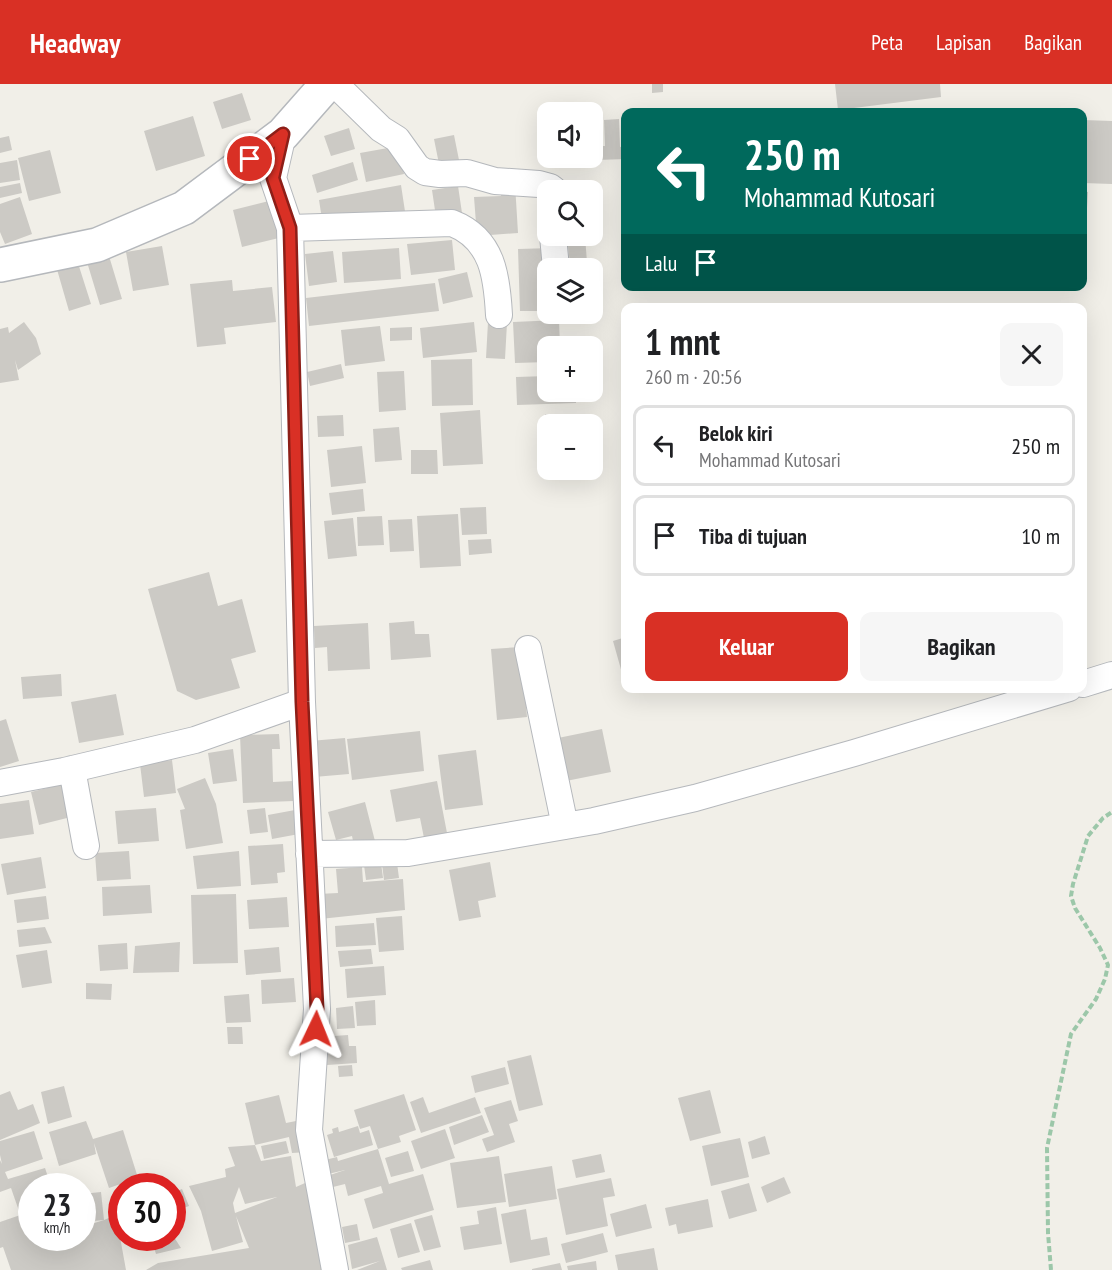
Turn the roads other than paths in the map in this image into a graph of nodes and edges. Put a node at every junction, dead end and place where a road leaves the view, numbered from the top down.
1 (327, 84) edge
2 (336, 84) edge
3 (283, 134) junction
4 (537, 184) edge
5 (290, 228) junction
6 (0, 266) edge
7 (499, 315) dead end
8 (528, 649) dead end
9 (1112, 675) edge
10 (1087, 683) edge
11 (1052, 693) edge
12 (302, 702) junction
13 (72, 769) junction
14 (0, 783) edge
15 (565, 826) junction
16 (86, 846) dead end
17 (309, 854) junction
18 (335, 1270) edge

1 - 3 street
2 - 4 street
3 - 5 street
3 - 6 street
5 - 7 street
5 - 12 street
8 - 15 street
9 - 10 street
11 - 15 street
12 - 13 street
12 - 17 street
13 - 14 street
13 - 16 street
15 - 17 street
17 - 18 street

